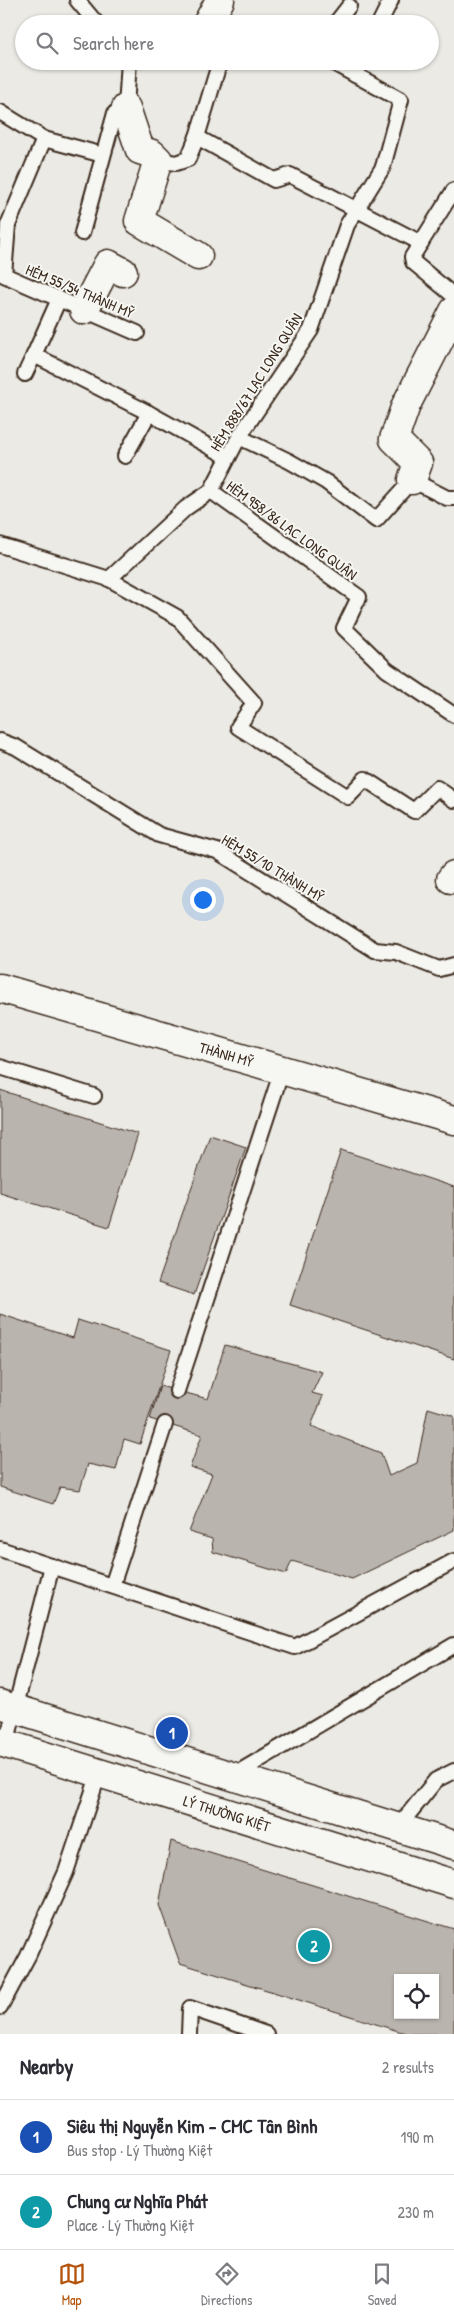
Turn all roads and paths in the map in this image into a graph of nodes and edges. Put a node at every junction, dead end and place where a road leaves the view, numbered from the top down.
1 (77, 0) edge
2 (391, 0) edge
3 (349, 6) dead end
4 (90, 15) edge
5 (342, 15) edge
6 (384, 15) edge
7 (128, 70) edge
8 (217, 70) edge
9 (345, 70) edge
10 (356, 70) edge
11 (354, 75) junction
12 (126, 108) junction
13 (0, 112) edge
14 (197, 137) junction
15 (44, 139) junction
16 (103, 155) junction
17 (158, 160) junction
18 (454, 190) edge
19 (356, 208) junction
20 (82, 233) dead end
21 (420, 243) junction
22 (198, 256) dead end
23 (123, 272) dead end
24 (2, 281) edge
25 (454, 296) edge
26 (59, 299) junction
27 (84, 310) junction
28 (454, 311) edge
29 (137, 333) dead end
30 (34, 355) junction
31 (25, 374) dead end
32 (149, 413) junction
33 (239, 437) junction
34 (124, 456) dead end
35 (228, 458) junction
36 (412, 480) junction
37 (211, 491) junction
38 (454, 498) edge
39 (0, 545) edge
40 (109, 579) junction
41 (454, 715) edge
42 (0, 741) edge
43 (454, 800) edge
44 (454, 966) edge
45 (0, 988) edge
46 (0, 1068) edge
47 (282, 1070) junction
48 (94, 1096) dead end
49 (454, 1120) edge
50 (177, 1391) dead end
51 (166, 1424) dead end
52 (0, 1549) edge
53 (454, 1561) edge
54 (52, 1566) junction
55 (112, 1586) junction
56 (454, 1645) edge
57 (7, 1707) edge
58 (3, 1743) edge
59 (454, 1771) edge
60 (99, 1773) junction
61 (231, 1776) junction
62 (398, 1828) junction
63 (454, 1845) edge
64 (454, 1884) edge
65 (0, 2008) edge
66 (189, 2034) edge
67 (266, 2034) edge

1 - 4 lane
2 - 6 lane
3 - 5 lane
7 - 12 lane
8 - 14 lane
9 - 11 lane, HẺM 888/67 LẠC LONG QUÂN
10 - 11 lane
11 - 19 lane, HẺM 888/67 LẠC LONG QUÂN
12 - 16 lane
12 - 17 street
13 - 15 lane
14 - 17 lane
14 - 19 lane
15 - 16 lane
15 - 24 lane, HẺM 55/54 THÀNH MỸ
16 - 20 lane
17 - 22 street
18 - 21 lane
19 - 21 lane
19 - 33 lane, HẺM 888/67 LẠC LONG QUÂN
21 - 25 lane
23 - 27 street
24 - 26 lane, HẺM 55/54 THÀNH MỸ
26 - 27 lane, HẺM 55/54 THÀNH MỸ
26 - 30 lane
27 - 29 lane, HẺM 55/54 THÀNH MỸ
28 - 36 street
30 - 31 lane
30 - 32 lane
32 - 34 lane
32 - 35 lane
33 - 35 lane, HẺM 888/67 LẠC LONG QUÂN
33 - 36 lane
35 - 37 lane, HẺM 888/67 LẠC LONG QUÂN
36 - 38 lane
37 - 40 lane, HẺM 888/67 LẠC LONG QUÂN
37 - 41 lane, HẺM 958/86 LẠC LONG QUÂN
39 - 40 lane
40 - 43 lane
42 - 44 lane, HẺM 55/10 THÀNH MỸ
45 - 47 street, THÀNH MỸ
46 - 48 lane
47 - 49 street, THÀNH MỸ
47 - 50 lane
51 - 55 lane
52 - 54 lane
53 - 55 lane
54 - 55 lane
54 - 57 lane
56 - 61 lane
57 - 58 lane
57 - 61 street
58 - 60 street, LÝ THƯỜNG KIỆT
59 - 62 lane
60 - 64 street, LÝ THƯỜNG KIỆT
60 - 65 lane
61 - 62 street
62 - 63 street
66 - 67 lane

